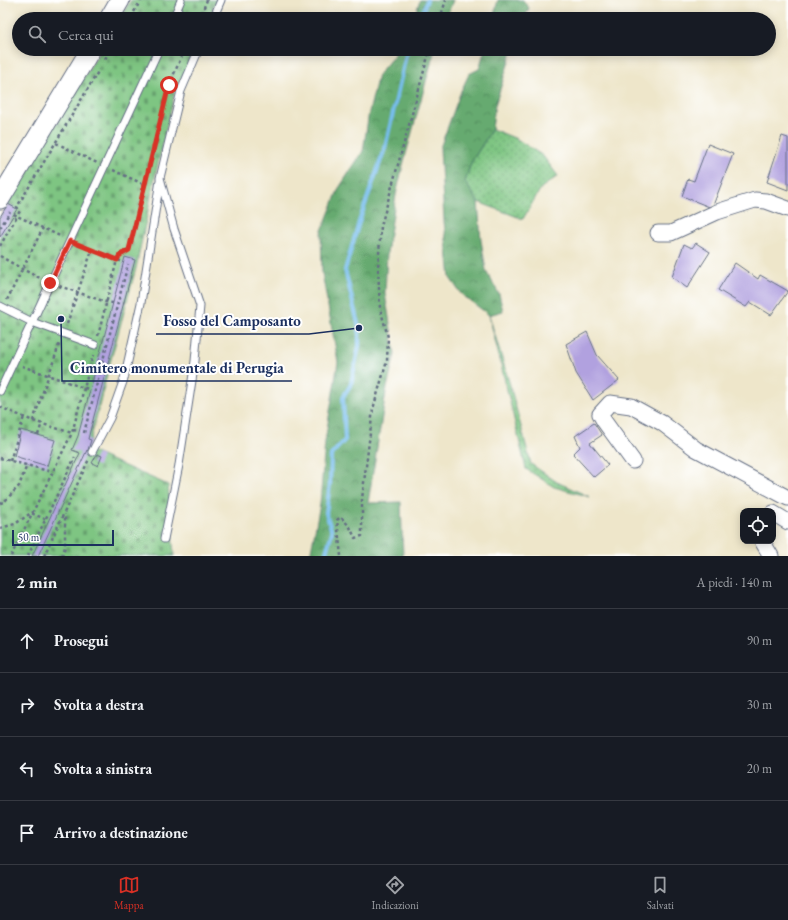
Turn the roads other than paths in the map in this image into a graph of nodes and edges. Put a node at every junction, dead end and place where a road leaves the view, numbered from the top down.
1 (120, 0) edge
2 (181, 0) edge
3 (221, 0) edge
4 (113, 12) edge
5 (175, 12) edge
6 (216, 12) edge
7 (97, 56) edge
8 (156, 56) edge
9 (196, 56) edge
10 (160, 178) junction
11 (5, 205) edge
12 (788, 209) edge
13 (658, 233) dead end
14 (1, 307) edge
15 (32, 322) junction
16 (95, 345) road end
17 (0, 391) edge
18 (92, 452) road end
19 (633, 461) dead end
20 (788, 498) edge
21 (776, 515) edge
22 (788, 522) edge
23 (164, 539) dead end
24 (764, 544) edge
25 (771, 556) edge

1 - 4 street
2 - 5 lane
3 - 6 lane
7 - 11 street
8 - 15 lane
9 - 10 lane
10 - 18 lane
10 - 23 lane
12 - 13 street
14 - 15 lane
15 - 16 lane
15 - 17 lane
19 - 20 street
21 - 22 street
24 - 25 street

